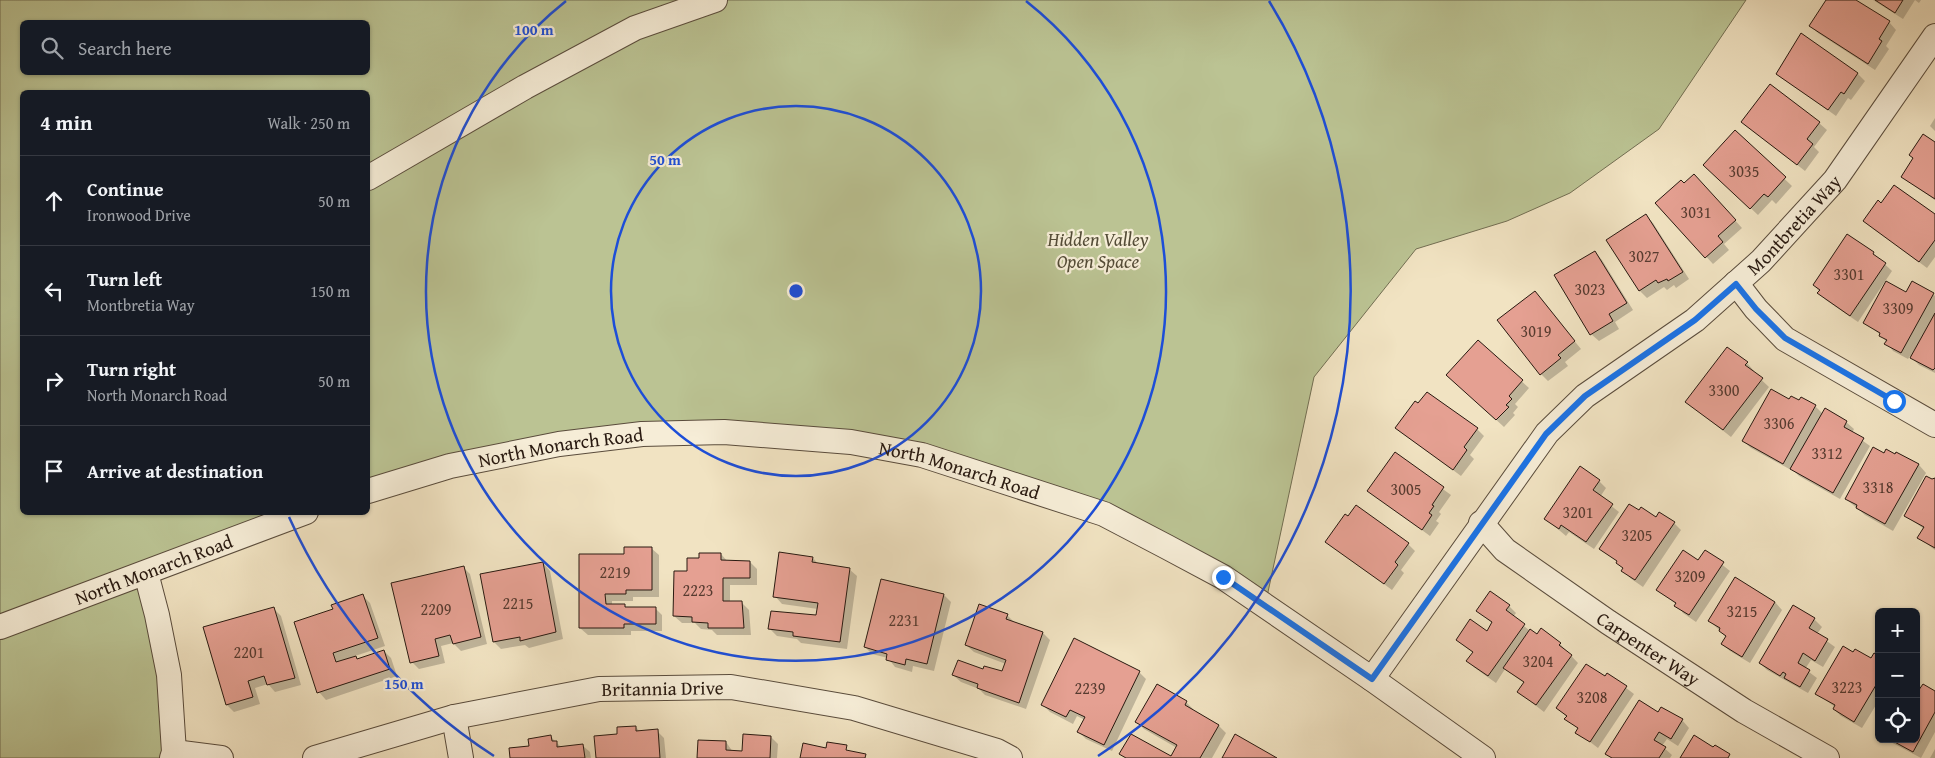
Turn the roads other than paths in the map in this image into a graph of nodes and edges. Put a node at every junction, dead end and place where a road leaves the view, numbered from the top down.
1 (716, 0) edge
2 (1935, 36) edge
3 (370, 177) edge
4 (1736, 284) junction
5 (1935, 425) edge
6 (370, 490) edge
7 (298, 515) edge
8 (1481, 524) junction
9 (146, 573) junction
10 (0, 627) edge
11 (1372, 679) junction
12 (454, 717) junction
13 (173, 755) edge
14 (221, 758) edge
15 (315, 758) edge
16 (461, 758) edge
17 (1010, 758) edge
18 (1482, 758) edge
19 (1827, 758) edge

1 - 3 street
2 - 4 street, Montbretia Way
4 - 5 street
4 - 8 street, Montbretia Way
6 - 11 street, North Monarch Road
7 - 9 street, North Monarch Road
8 - 11 street, Montbretia Way
8 - 19 street, Carpenter Way
9 - 10 street, North Monarch Road
9 - 13 street
11 - 18 street, North Monarch Road
12 - 15 street, Britannia Drive
12 - 16 street
12 - 17 street, Britannia Drive
13 - 14 street

